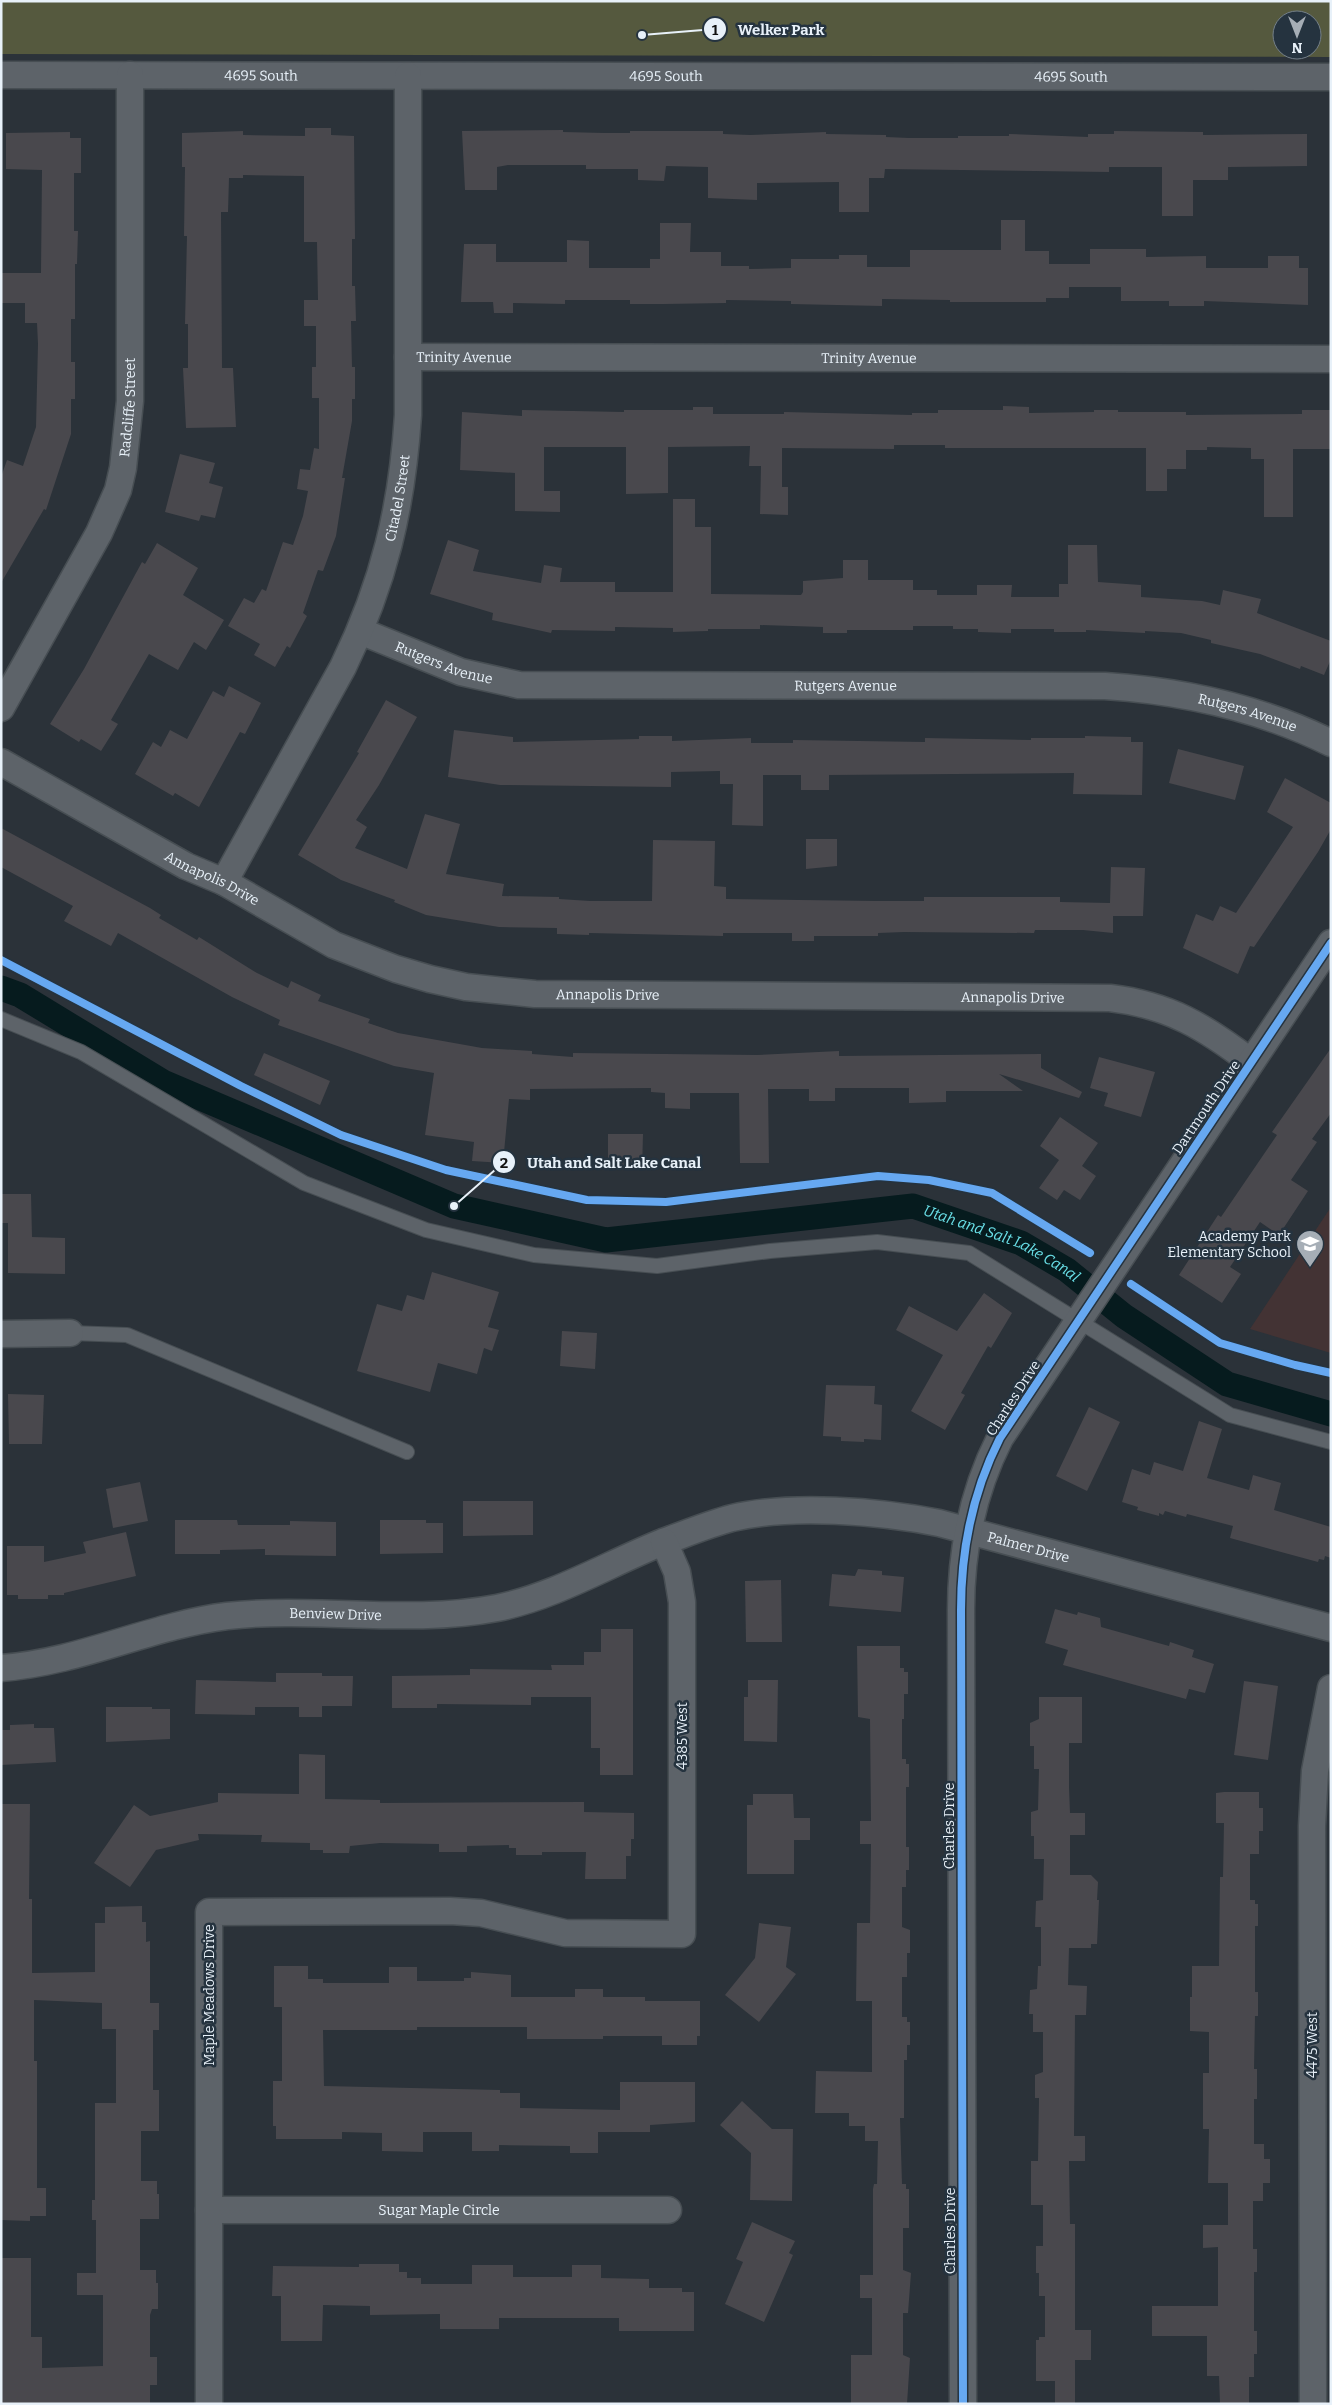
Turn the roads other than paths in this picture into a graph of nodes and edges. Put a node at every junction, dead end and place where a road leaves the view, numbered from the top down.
1 (1, 75) edge
2 (130, 75) junction
3 (408, 76) junction
4 (1331, 77) edge
5 (408, 357) junction
6 (1331, 359) edge
7 (360, 631) junction
8 (1, 708) edge
9 (1331, 743) edge
10 (1, 762) edge
11 (224, 882) junction
12 (1331, 943) edge
13 (1, 1019) edge
14 (1252, 1062) junction
15 (1101, 1285) joint
16 (1082, 1317) junction
17 (70, 1333) joint
18 (1, 1334) edge
19 (1331, 1442) edge
20 (407, 1452) dead end
21 (969, 1529) junction
22 (664, 1542) junction
23 (1331, 1628) edge
24 (1, 1668) edge
25 (1331, 1688) edge
26 (682, 1934) joint
27 (209, 2210) junction
28 (668, 2210) dead end
29 (209, 2404) edge
30 (963, 2404) edge
31 (1313, 2404) edge

1 - 2 street, 4695 South
2 - 3 street, 4695 South
2 - 8 street, Radcliffe Street
3 - 4 street, 4695 South
3 - 5 street, Citadel Street
5 - 6 street, Trinity Avenue
5 - 7 street, Citadel Street
7 - 9 street, Rutgers Avenue
7 - 11 street, Citadel Street
10 - 11 street, Annapolis Drive
11 - 14 street, Annapolis Drive
12 - 14 street, Dartmouth Drive
13 - 16 lane
14 - 15 street, Dartmouth Drive
15 - 16 street, Charles Drive
16 - 19 lane
16 - 21 street, Charles Drive
17 - 18 street
17 - 20 lane
21 - 22 street, Palmer Drive
21 - 23 street, Palmer Drive
21 - 30 street, Charles Drive
22 - 24 street, Benview Drive
22 - 26 street, 4385 West
25 - 31 street, 4475 West
26 - 27 street, Maple Meadows Drive
27 - 28 street, Sugar Maple Circle
27 - 29 street, Maple Meadows Drive

